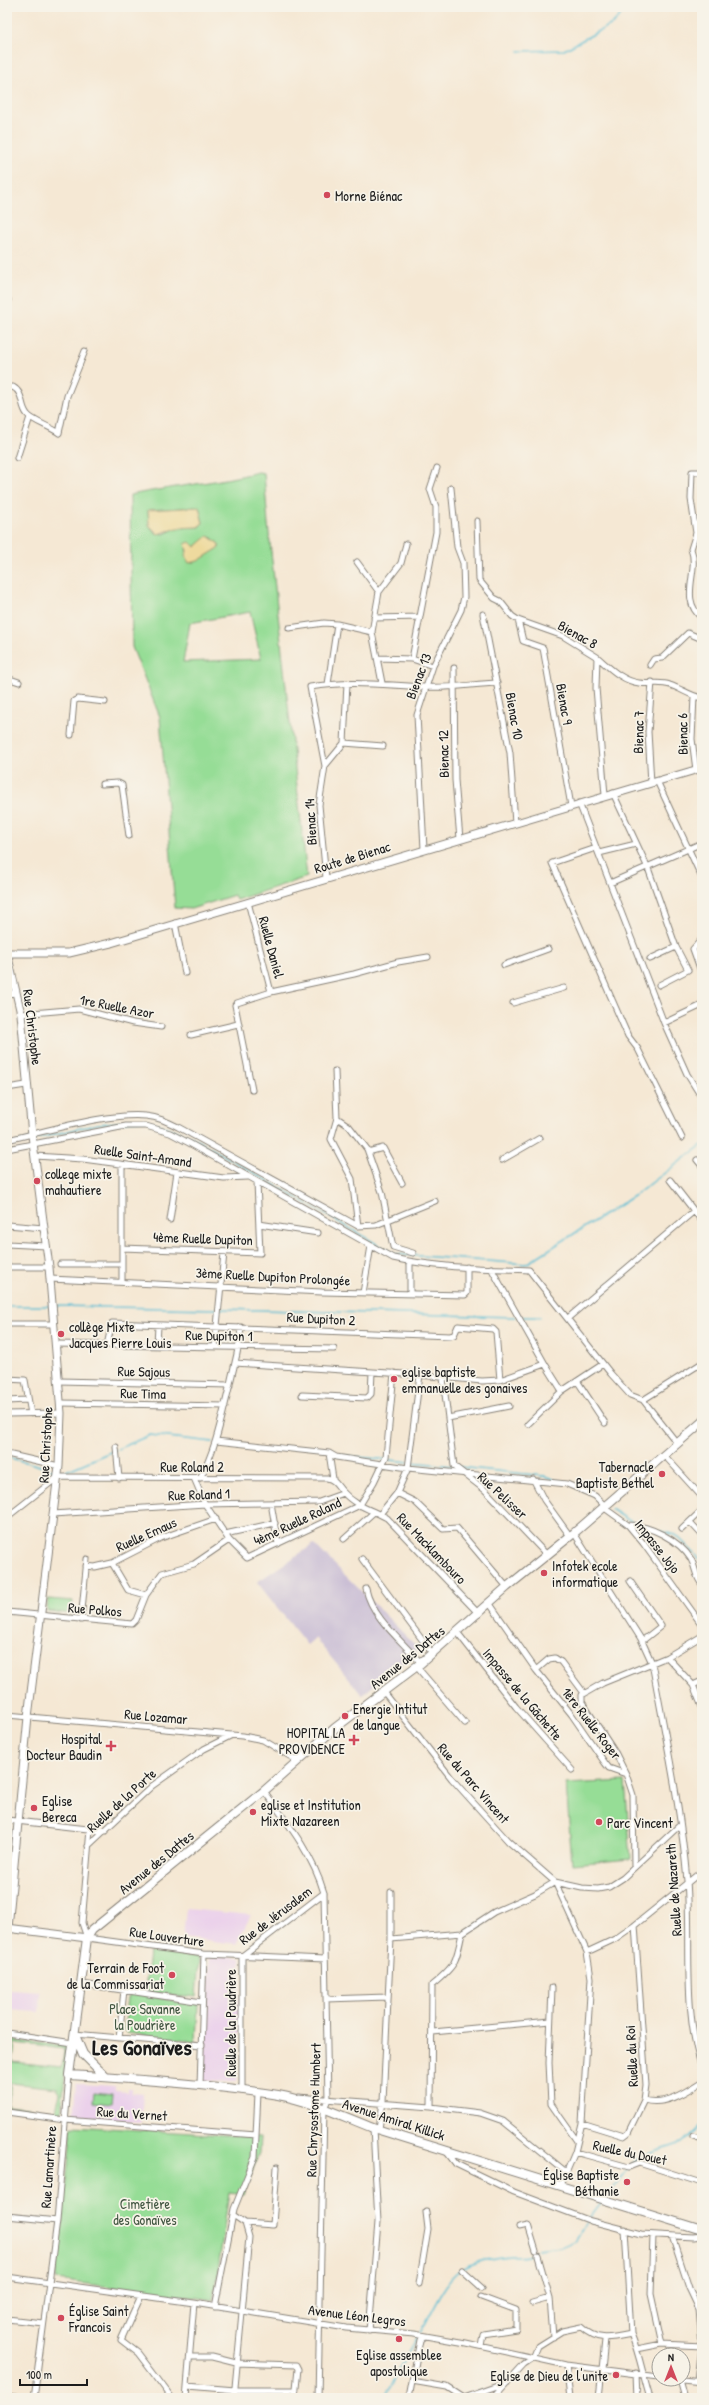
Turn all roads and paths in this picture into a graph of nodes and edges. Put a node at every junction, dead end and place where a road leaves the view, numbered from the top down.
1 (85, 351) dead end
2 (7, 388) edge
3 (30, 417) junction
4 (17, 458) dead end
5 (437, 468) dead end
6 (702, 472) edge
7 (451, 488) dead end
8 (477, 522) dead end
9 (406, 544) dead end
10 (356, 562) dead end
11 (378, 592) junction
12 (483, 614) dead end
13 (374, 618) junction
14 (420, 618) junction
15 (702, 618) edge
16 (518, 620) junction
17 (337, 624) junction
18 (289, 628) dead end
19 (372, 632) junction
20 (702, 639) edge
21 (597, 657) junction
22 (378, 658) junction
23 (412, 659) junction
24 (650, 665) dead end
25 (433, 666) junction
26 (454, 668) dead end
27 (7, 678) edge
28 (20, 682) dead end
29 (652, 682) junction
30 (347, 683) junction
31 (382, 683) junction
32 (498, 683) junction
33 (328, 684) junction
34 (454, 685) junction
35 (425, 688) junction
36 (694, 697) junction
37 (702, 698) edge
38 (105, 702) dead end
39 (71, 735) dead end
40 (344, 743) junction
41 (383, 746) dead end
42 (325, 766) junction
43 (700, 769) edge
44 (654, 782) junction
45 (102, 784) dead end
46 (613, 793) junction
47 (605, 795) junction
48 (579, 803) junction
49 (571, 806) junction
50 (515, 823) junction
51 (129, 836) dead end
52 (460, 839) junction
53 (702, 843) edge
54 (636, 844) junction
55 (424, 849) junction
56 (689, 850) junction
57 (597, 851) junction
58 (648, 868) junction
59 (326, 878) junction
60 (702, 878) edge
61 (610, 883) junction
62 (248, 902) junction
63 (175, 923) junction
64 (702, 939) edge
65 (676, 947) junction
66 (548, 949) dead end
67 (7, 952) edge
68 (428, 957) dead end
69 (650, 959) dead end
70 (504, 965) dead end
71 (185, 973) dead end
72 (702, 974) edge
73 (659, 986) dead end
74 (564, 988) dead end
75 (271, 992) junction
76 (16, 993) junction
77 (7, 994) edge
78 (513, 1003) dead end
79 (702, 1005) edge
80 (20, 1014) junction
81 (664, 1023) junction
82 (238, 1024) junction
83 (161, 1027) dead end
84 (191, 1035) dead end
85 (335, 1072) dead end
86 (26, 1085) junction
87 (7, 1088) edge
88 (252, 1090) dead end
89 (702, 1098) edge
90 (337, 1118) junction
91 (32, 1135) junction
92 (540, 1138) dead end
93 (682, 1138) dead end
94 (7, 1140) edge
95 (33, 1142) junction
96 (7, 1149) edge
97 (368, 1152) junction
98 (35, 1156) junction
99 (502, 1160) dead end
100 (697, 1160) dead end
101 (122, 1166) junction
102 (702, 1166) edge
103 (177, 1172) junction
104 (248, 1177) junction
105 (670, 1180) dead end
106 (257, 1182) junction
107 (402, 1183) dead end
108 (435, 1201) dead end
109 (694, 1212) junction
110 (170, 1220) dead end
111 (389, 1221) junction
112 (702, 1221) edge
113 (259, 1224) junction
114 (7, 1225) edge
115 (358, 1226) junction
116 (44, 1228) junction
117 (318, 1233) dead end
118 (7, 1244) edge
119 (47, 1246) junction
120 (371, 1246) junction
121 (122, 1248) junction
122 (413, 1252) dead end
123 (224, 1253) junction
124 (410, 1262) junction
125 (60, 1264) dead end
126 (122, 1264) junction
127 (7, 1266) edge
128 (49, 1267) junction
129 (467, 1267) junction
130 (491, 1268) junction
131 (50, 1279) junction
132 (122, 1281) junction
133 (220, 1286) junction
134 (363, 1293) junction
135 (410, 1294) junction
136 (568, 1318) junction
137 (7, 1324) edge
138 (54, 1324) junction
139 (158, 1325) junction
140 (216, 1326) junction
141 (240, 1327) junction
142 (56, 1344) junction
143 (108, 1345) junction
144 (157, 1346) junction
145 (216, 1347) junction
146 (238, 1348) junction
147 (334, 1349) dead end
148 (235, 1363) junction
149 (702, 1363) edge
150 (545, 1364) junction
151 (603, 1364) junction
152 (372, 1372) junction
153 (394, 1373) junction
154 (420, 1375) junction
155 (443, 1378) junction
156 (7, 1379) edge
157 (59, 1380) junction
158 (500, 1380) junction
159 (578, 1382) junction
160 (230, 1385) junction
161 (562, 1391) junction
162 (302, 1394) dead end
163 (28, 1400) junction
164 (643, 1400) junction
165 (7, 1402) edge
166 (61, 1404) junction
167 (225, 1406) junction
168 (509, 1406) dead end
169 (61, 1413) junction
170 (7, 1414) edge
171 (31, 1414) junction
172 (448, 1418) junction
173 (702, 1422) edge
174 (605, 1423) dead end
175 (528, 1424) dead end
176 (215, 1442) junction
177 (677, 1443) junction
178 (116, 1450) dead end
179 (328, 1453) junction
180 (7, 1454) edge
181 (664, 1455) junction
182 (383, 1464) junction
183 (59, 1466) junction
184 (408, 1468) junction
185 (459, 1472) junction
186 (58, 1477) junction
187 (119, 1478) junction
188 (197, 1478) junction
189 (333, 1479) junction
190 (533, 1479) junction
191 (344, 1493) junction
192 (397, 1493) junction
193 (702, 1497) edge
194 (205, 1504) junction
195 (271, 1504) junction
196 (360, 1505) junction
197 (604, 1506) junction
198 (702, 1510) edge
199 (373, 1513) junction
200 (53, 1514) junction
201 (380, 1514) junction
202 (7, 1517) edge
203 (216, 1519) junction
204 (690, 1522) junction
205 (275, 1523) junction
206 (628, 1525) junction
207 (682, 1529) dead end
208 (225, 1534) junction
209 (572, 1534) junction
210 (702, 1535) edge
211 (344, 1539) dead end
212 (230, 1540) junction
213 (278, 1544) junction
214 (547, 1555) junction
215 (87, 1559) dead end
216 (362, 1559) dead end
217 (112, 1563) junction
218 (86, 1566) junction
219 (630, 1581) dead end
220 (702, 1584) edge
221 (507, 1587) junction
222 (366, 1589) dead end
223 (146, 1596) junction
224 (490, 1604) junction
225 (7, 1612) edge
226 (478, 1614) junction
227 (40, 1616) junction
228 (81, 1620) junction
229 (702, 1625) edge
230 (458, 1632) junction
231 (702, 1636) edge
232 (642, 1641) junction
233 (432, 1653) junction
234 (667, 1657) junction
235 (652, 1663) junction
236 (419, 1664) junction
237 (536, 1670) junction
238 (702, 1681) edge
239 (693, 1685) junction
240 (384, 1692) junction
241 (584, 1693) junction
242 (702, 1707) edge
243 (7, 1715) edge
244 (28, 1717) junction
245 (465, 1723) dead end
246 (232, 1735) junction
247 (298, 1761) junction
248 (572, 1770) dead end
249 (626, 1774) junction
250 (264, 1791) junction
251 (7, 1820) edge
252 (18, 1822) junction
253 (680, 1825) junction
254 (90, 1830) junction
255 (106, 1831) junction
256 (88, 1846) junction
257 (634, 1866) junction
258 (702, 1871) edge
259 (555, 1882) junction
260 (687, 1882) junction
261 (390, 1892) dead end
262 (324, 1893) junction
263 (634, 1925) junction
264 (8, 1928) edge
265 (462, 1933) junction
266 (87, 1938) junction
267 (391, 1939) junction
268 (7, 1940) edge
269 (587, 1952) junction
270 (204, 1954) junction
271 (242, 1956) junction
272 (325, 1959) junction
273 (82, 1984) junction
274 (552, 1988) dead end
275 (124, 1990) junction
276 (387, 1997) junction
277 (326, 1999) junction
278 (202, 2002) junction
279 (550, 2021) junction
280 (433, 2032) junction
281 (7, 2033) edge
282 (74, 2038) junction
283 (120, 2038) junction
284 (202, 2045) junction
285 (702, 2068) edge
286 (69, 2075) junction
287 (107, 2078) junction
288 (702, 2082) edge
289 (200, 2086) junction
290 (242, 2091) junction
291 (258, 2093) junction
292 (279, 2095) junction
293 (328, 2099) junction
294 (644, 2100) junction
295 (383, 2102) junction
296 (431, 2106) junction
297 (324, 2109) junction
298 (7, 2112) edge
299 (65, 2120) junction
300 (582, 2124) junction
301 (376, 2128) junction
302 (256, 2135) junction
303 (693, 2136) dead end
304 (702, 2139) edge
305 (577, 2141) junction
306 (444, 2149) junction
307 (575, 2152) junction
308 (277, 2167) dead end
309 (566, 2172) junction
310 (702, 2183) edge
311 (561, 2185) junction
312 (426, 2212) dead end
313 (233, 2214) junction
314 (7, 2216) edge
315 (57, 2221) junction
316 (244, 2223) junction
317 (519, 2227) dead end
318 (625, 2229) junction
319 (702, 2230) edge
320 (653, 2235) junction
321 (672, 2236) junction
322 (702, 2236) edge
323 (462, 2270) dead end
324 (7, 2277) edge
325 (50, 2282) junction
326 (419, 2284) dead end
327 (482, 2288) dead end
328 (141, 2296) junction
329 (481, 2297) dead end
330 (550, 2298) junction
331 (194, 2303) junction
332 (532, 2303) dead end
333 (215, 2307) junction
334 (242, 2312) junction
335 (7, 2319) edge
336 (43, 2323) junction
337 (319, 2324) junction
338 (369, 2330) junction
339 (630, 2334) junction
340 (423, 2336) junction
341 (553, 2337) junction
342 (605, 2340) junction
343 (662, 2344) junction
344 (481, 2346) junction
345 (702, 2346) edge
346 (637, 2349) junction
347 (190, 2357) junction
348 (533, 2358) junction
349 (236, 2363) junction
350 (566, 2366) junction
351 (603, 2369) junction
352 (639, 2374) junction
353 (651, 2376) edge
354 (412, 2381) junction
355 (700, 2382) edge
356 (507, 2383) junction
357 (187, 2386) junction
358 (680, 2387) edge
359 (235, 2390) junction
360 (296, 2390) junction
361 (7, 2396) edge
362 (23, 2398) edge
363 (34, 2398) edge
364 (172, 2398) edge
365 (186, 2398) edge
366 (234, 2398) edge
367 (295, 2398) edge
368 (318, 2398) edge
369 (409, 2398) edge
370 (464, 2398) edge
371 (493, 2398) edge
372 (570, 2398) edge
373 (599, 2398) edge
374 (637, 2398) edge
375 (650, 2398) edge
376 (684, 2398) edge

1 - 3 street
2 - 3 street
3 - 4 street
5 - 14 street
6 - 15 street
7 - 25 street, Bienac 13
8 - 16 street, Bienac 8
9 - 11 street
10 - 11 street
11 - 13 street
12 - 32 street, Bienac 10
13 - 14 street
13 - 19 street
14 - 23 street
16 - 21 street, Bienac 8
16 - 49 street, Bienac 9
17 - 18 street
17 - 19 street
17 - 33 street
19 - 22 street
20 - 24 street
21 - 29 street
21 - 47 street, Bienac 8
22 - 23 street
22 - 31 street
23 - 25 street
25 - 35 street, Bienac 13
26 - 34 street, Bienac 12
27 - 28 street
29 - 36 street
29 - 44 street, Bienac 7
30 - 31 street
30 - 33 street
30 - 40 street
31 - 35 street
32 - 34 street
32 - 50 street, Bienac 10
33 - 42 street, Bienac 14
34 - 35 street
34 - 52 street, Bienac 12
35 - 55 street, Bienac 13
36 - 37 street
36 - 43 street, Bienac 6
38 - 39 street
40 - 41 street
40 - 42 street
42 - 59 street, Bienac 14
43 - 44 street, Route de Bienac
44 - 46 street, Route de Bienac
44 - 56 street
45 - 51 street
46 - 47 street, Route de Bienac
46 - 54 street
47 - 48 street, Route de Bienac
48 - 49 street, Route de Bienac
48 - 57 street
49 - 50 street, Route de Bienac
50 - 52 street, Route de Bienac
52 - 55 street, Route de Bienac
53 - 56 street
54 - 57 street
54 - 58 street
55 - 59 street, Route de Bienac
56 - 58 street
56 - 60 street
57 - 61 street
57 - 93 street
58 - 61 street
58 - 65 street
59 - 62 street, Route de Bienac
61 - 81 street
62 - 63 street, Route de Bienac
62 - 75 street, Ruelle Daniel
63 - 67 street, Route de Bienac
63 - 71 street
64 - 72 street
65 - 69 street
65 - 73 street
66 - 70 street
67 - 76 street, Rue Christophe
68 - 75 street
74 - 78 street
75 - 82 street, Ruelle Daniel
76 - 77 street
76 - 80 street, Rue Christophe
79 - 81 street
80 - 83 street, 1re Ruelle Azor
80 - 86 street, Rue Christophe
81 - 89 street
82 - 84 street
82 - 88 street, Ruelle Daniel
85 - 90 street
86 - 87 street
86 - 91 street, Rue Christophe
90 - 97 street
90 - 115 street
91 - 94 street
91 - 95 street, Rue Christophe
91 - 115 street
92 - 99 street
95 - 96 street
95 - 98 street, Rue Christophe
95 - 104 street
97 - 107 street
97 - 111 street
98 - 101 street, Ruelle Saint-Amand
98 - 116 street, Rue Christophe
100 - 102 street
101 - 103 street, Ruelle Saint-Amand
101 - 121 street
103 - 104 street, Ruelle Saint-Amand
103 - 110 street
104 - 106 street
105 - 109 street
106 - 113 street, 4ème Ruelle Dupiton
106 - 120 street
108 - 111 street
109 - 112 street
109 - 136 street
111 - 115 street
111 - 122 street
113 - 117 street
113 - 123 street, 4ème Ruelle Dupiton
114 - 116 street
116 - 119 street, Rue Christophe
118 - 119 street
119 - 128 street, Rue Christophe
120 - 124 street
120 - 134 street
121 - 123 street, 4ème Ruelle Dupiton
121 - 126 street
123 - 133 street
124 - 129 street
124 - 135 street
125 - 126 street
126 - 132 street
127 - 128 street
128 - 131 street, Rue Christophe
129 - 130 street
129 - 135 street, 3ème Ruelle Dupiton Prolongée
130 - 136 street
130 - 150 street
131 - 132 street, 3ème Ruelle Dupiton Prolongée
131 - 138 street, Rue Christophe
132 - 133 street, 3ème Ruelle Dupiton Prolongée
133 - 134 street, 3ème Ruelle Dupiton Prolongée
133 - 140 street
134 - 135 street, 3ème Ruelle Dupiton Prolongée
136 - 151 street
137 - 138 street
138 - 142 street, Rue Christophe
139 - 140 street, Rue Dupiton 2
139 - 143 street, Rue Dupiton 2
139 - 144 street
140 - 141 street, Rue Dupiton 2
140 - 145 street
141 - 146 street
141 - 158 street, Rue Dupiton 2
142 - 143 street, Rue Dupiton 1
142 - 157 street, Rue Christophe
143 - 144 street, Rue Dupiton 1
144 - 145 street, Rue Dupiton 1
145 - 146 street, Rue Dupiton 1
146 - 147 street, Rue Dupiton 1
146 - 148 street
148 - 152 street
148 - 160 street
149 - 164 street
150 - 158 street
150 - 161 street
151 - 159 street
151 - 164 street
152 - 153 street
152 - 162 street
153 - 154 street
153 - 182 street
154 - 155 street
154 - 184 street
155 - 158 street
155 - 172 street, Rue Pelisser
156 - 163 street
157 - 160 street, Rue Sajous
157 - 166 street, Rue Christophe
159 - 161 street
159 - 174 street
160 - 167 street
161 - 175 street
163 - 165 street
163 - 171 street
164 - 177 street
166 - 167 street, Rue Tima
166 - 169 street, Rue Christophe
167 - 176 street
168 - 172 street
169 - 171 street
169 - 183 street, Rue Christophe
170 - 171 street
172 - 185 street, Rue Pelisser
173 - 177 main road, Avenue des Dattes
176 - 179 street, Impasse Jojo
176 - 188 street
177 - 181 main road, Avenue des Dattes
178 - 187 street
179 - 182 street, Impasse Jojo
179 - 189 street
180 - 183 street
181 - 193 street
181 - 197 main road, Avenue des Dattes
182 - 184 street, Impasse Jojo
182 - 196 street
183 - 186 street, Rue Christophe
184 - 185 street, Impasse Jojo
184 - 192 street
185 - 190 street, Impasse Jojo
185 - 214 street, Rue Pelisser
186 - 187 street, Rue Roland 2
186 - 200 street, Rue Christophe
186 - 202 street
187 - 188 street, Rue Roland 2
188 - 189 street, Rue Roland 2
188 - 194 street
189 - 191 street, Rue Macklambouro
190 - 197 street, Impasse Jojo
190 - 209 street, Ruelle de Nazareth
191 - 195 street, Rue Roland 1
191 - 196 street, Rue Macklambouro
192 - 201 street
192 - 221 street
194 - 195 street, Rue Roland 1
194 - 200 street, Rue Roland 1
194 - 203 street
195 - 205 street
196 - 199 street, Rue Macklambouro
196 - 213 street, 4ème Ruelle Roland
197 - 206 street, Impasse Jojo
197 - 209 main road, Avenue des Dattes
198 - 204 street
199 - 201 street, Rue Macklambouro
199 - 211 street
200 - 227 street, Rue Christophe
201 - 226 street, Rue Macklambouro
203 - 208 street
203 - 217 street, Ruelle Emaus
204 - 207 street
204 - 210 street
205 - 208 street
205 - 213 street
206 - 220 street
206 - 229 street, Impasse Jojo
208 - 212 street
209 - 214 main road, Avenue des Dattes
209 - 232 street, Ruelle de Nazareth
212 - 213 street, 4ème Ruelle Roland
212 - 223 street, Rue Polkos
214 - 221 main road, Avenue des Dattes
215 - 218 street
216 - 233 street
217 - 218 street
217 - 223 street, Ruelle Emaus
218 - 228 street
219 - 232 street
221 - 224 main road, Avenue des Dattes
222 - 236 street
223 - 228 street, Rue Polkos
224 - 226 main road, Avenue des Dattes
224 - 237 street, 1ère Ruelle Roger
225 - 227 street, Rue Polkos
226 - 230 main road, Avenue des Dattes
227 - 228 street, Rue Polkos
227 - 244 street, Rue Christophe
230 - 233 main road, Avenue des Dattes
230 - 248 street, Impasse de la Gâchette
231 - 234 street
232 - 235 street, Ruelle de Nazareth
233 - 236 main road, Avenue des Dattes
234 - 235 street
234 - 239 street
235 - 241 street
235 - 253 street, Ruelle de Nazareth
236 - 240 main road, Avenue des Dattes
236 - 245 street
237 - 241 street
237 - 249 street, 1ère Ruelle Roger
238 - 239 street
239 - 242 street
240 - 247 main road, Avenue des Dattes
240 - 259 street, Rue du Parc Vincent
241 - 249 street
243 - 244 street, Rue Lozamar
244 - 246 street, Rue Lozamar
244 - 252 street, Rue Christophe
246 - 247 street, Rue Lozamar
246 - 255 street, Ruelle de la Porte
247 - 250 main road, Avenue des Dattes
249 - 257 street, 1ère Ruelle Roger
250 - 262 street, Rue Chrysostome Humbert
250 - 266 main road, Avenue des Dattes
251 - 252 street
252 - 254 street
252 - 264 street, Rue Christophe
253 - 257 street
253 - 260 street, Ruelle de Nazareth
254 - 255 street
254 - 256 street
255 - 256 street, Ruelle de la Porte
256 - 266 street
257 - 259 street
258 - 260 street
259 - 265 street
259 - 269 street
260 - 263 street
260 - 285 street, Ruelle de Nazareth
261 - 267 street
262 - 271 street, Rue de Jérusalem
262 - 272 street, Rue Chrysostome Humbert
263 - 269 street
263 - 294 street, Ruelle du Roi
264 - 266 street, Rue Louverture
264 - 268 street, Rue Christophe
265 - 267 street
265 - 280 street
266 - 270 street, Rue Louverture
266 - 273 main road, Rue Lamartinère
267 - 276 street
269 - 300 street
270 - 271 street, Rue Louverture
270 - 278 street
271 - 272 street, Rue Louverture
271 - 290 street, Ruelle de la Poudrière
272 - 277 street, Rue Chrysostome Humbert
273 - 275 street
273 - 282 main road, Rue Lamartinère
274 - 279 street
275 - 278 street
275 - 283 street
276 - 277 street
276 - 295 street
277 - 293 street, Rue Chrysostome Humbert
278 - 284 street
279 - 280 street
279 - 305 street
280 - 296 street
281 - 282 street
282 - 283 street
282 - 286 main road, Rue Lamartinère
282 - 287 main road
283 - 284 street
284 - 289 street
286 - 287 main road, Avenue Amiral Killick
286 - 299 street, Rue Lamartinère
287 - 289 main road, Avenue Amiral Killick
288 - 294 street
289 - 290 main road, Avenue Amiral Killick
290 - 291 main road, Avenue Amiral Killick
291 - 292 main road, Avenue Amiral Killick
291 - 302 street
292 - 293 street
292 - 297 main road, Avenue Amiral Killick
293 - 295 street
293 - 297 street, Rue Chrysostome Humbert
294 - 300 street, Ruelle du Roi
295 - 296 street
295 - 301 street
296 - 309 street
297 - 301 main road, Avenue Amiral Killick
297 - 337 street, Rue Chrysostome Humbert
298 - 299 street, Rue du Vernet
299 - 302 street, Rue du Vernet
299 - 315 street, Rue Lamartinère
300 - 305 street
301 - 306 main road, Avenue Amiral Killick
301 - 338 street
302 - 313 street
303 - 304 street
305 - 307 street
306 - 311 main road, Avenue Amiral Killick
306 - 318 street
307 - 309 street
307 - 310 street, Ruelle du Douet
308 - 316 street
309 - 311 street
311 - 319 main road, Avenue Amiral Killick
312 - 326 street
313 - 316 street
313 - 333 street
314 - 315 street
315 - 325 street, Rue Lamartinère
316 - 334 street
317 - 330 street
318 - 320 street
318 - 339 street
320 - 321 street
320 - 343 street
321 - 322 street
321 - 345 street
323 - 327 street
324 - 325 street, Avenue Léon Legros
325 - 328 street, Avenue Léon Legros
325 - 336 street, Rue Lamartinère
328 - 331 street, Avenue Léon Legros
328 - 364 street
329 - 344 street
330 - 332 street
330 - 341 street
331 - 333 street, Avenue Léon Legros
331 - 347 street
333 - 334 street, Avenue Léon Legros
334 - 337 street, Avenue Léon Legros
334 - 349 street
335 - 336 street
336 - 363 street, Rue Lamartinère
337 - 338 street, Avenue Léon Legros
337 - 368 street, Rue Chrysostome Humbert
338 - 340 street, Avenue Léon Legros
339 - 342 street
339 - 346 street
340 - 344 street, Avenue Léon Legros
340 - 354 street
341 - 342 street
341 - 348 street
342 - 351 street
343 - 345 street
343 - 346 street
344 - 348 street, Avenue Léon Legros
345 - 355 street
346 - 352 street
347 - 349 street
347 - 357 street
348 - 350 street, Avenue Léon Legros
348 - 356 street
349 - 359 street
349 - 360 street
350 - 351 street, Avenue Léon Legros
350 - 372 street
351 - 352 street, Avenue Léon Legros
351 - 373 street
352 - 353 street, Avenue Léon Legros
352 - 374 street
352 - 375 street
354 - 369 street
354 - 370 street
356 - 370 street
356 - 371 street
357 - 359 street
357 - 365 street
358 - 376 street
359 - 360 street
359 - 366 street
360 - 367 street
361 - 362 street

